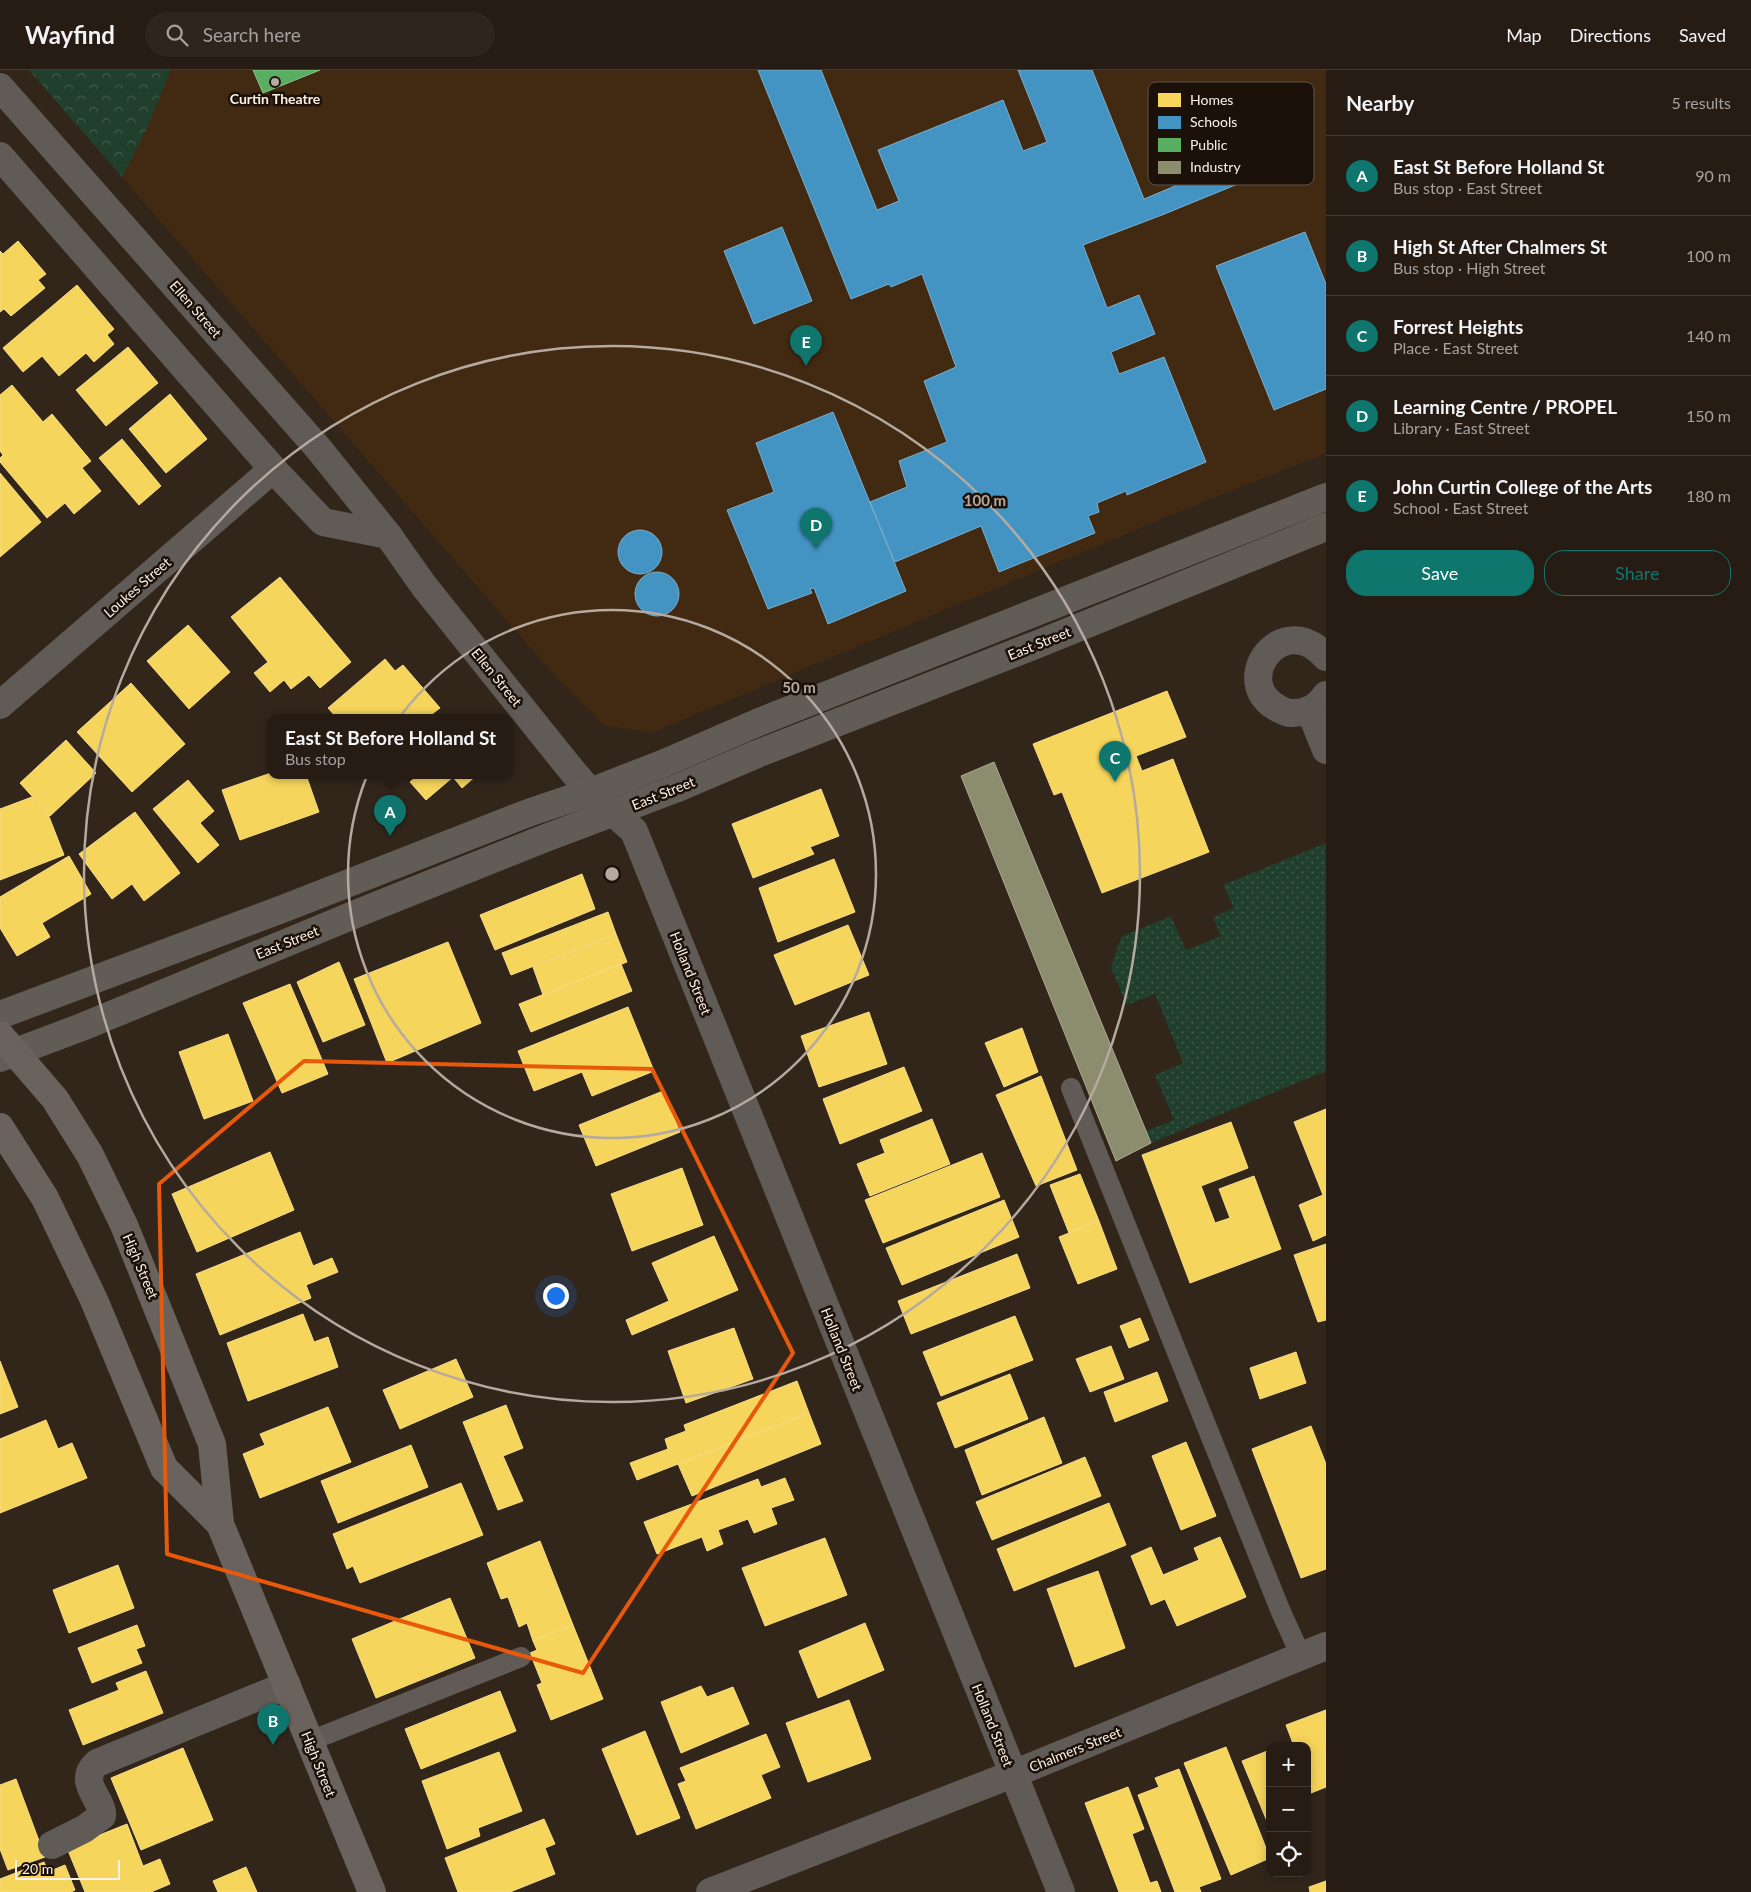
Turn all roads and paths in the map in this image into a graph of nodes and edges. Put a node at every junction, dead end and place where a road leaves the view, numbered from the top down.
1 (0, 87) edge
2 (0, 156) edge
3 (273, 469) junction
4 (1326, 497) edge
5 (1326, 527) edge
6 (388, 535) junction
7 (1326, 657) edge
8 (1318, 702) edge
9 (0, 705) edge
10 (1326, 750) edge
11 (590, 792) junction
12 (613, 812) junction
13 (0, 1015) edge
14 (5, 1048) edge
15 (1071, 1088) dead end
16 (0, 1127) edge
17 (220, 1524) junction
18 (1326, 1646) edge
19 (1301, 1656) junction
20 (521, 1657) dead end
21 (287, 1685) junction
22 (310, 1741) junction
23 (1012, 1774) junction
24 (52, 1845) dead end
25 (372, 1892) edge
26 (710, 1892) edge
27 (1061, 1892) edge

1 - 6 street, Ellen Street
2 - 3 street
3 - 6 street
3 - 9 street, Loukes Street
4 - 11 street, East Street
5 - 12 street, East Street
6 - 11 street, Ellen Street
7 - 8 street
8 - 10 street
11 - 12 street, Ellen Street
11 - 13 street, East Street
12 - 14 street, East Street
12 - 23 street, Holland Street
14 - 17 main road, High Street
15 - 19 lane
16 - 17 main road, High Street
17 - 21 main road, High Street
18 - 19 street, Chalmers Street
19 - 23 street, Chalmers Street
20 - 22 lane
21 - 22 main road, High Street
21 - 24 street
22 - 25 main road, High Street
23 - 26 street, Chalmers Street
23 - 27 street, Holland Street

